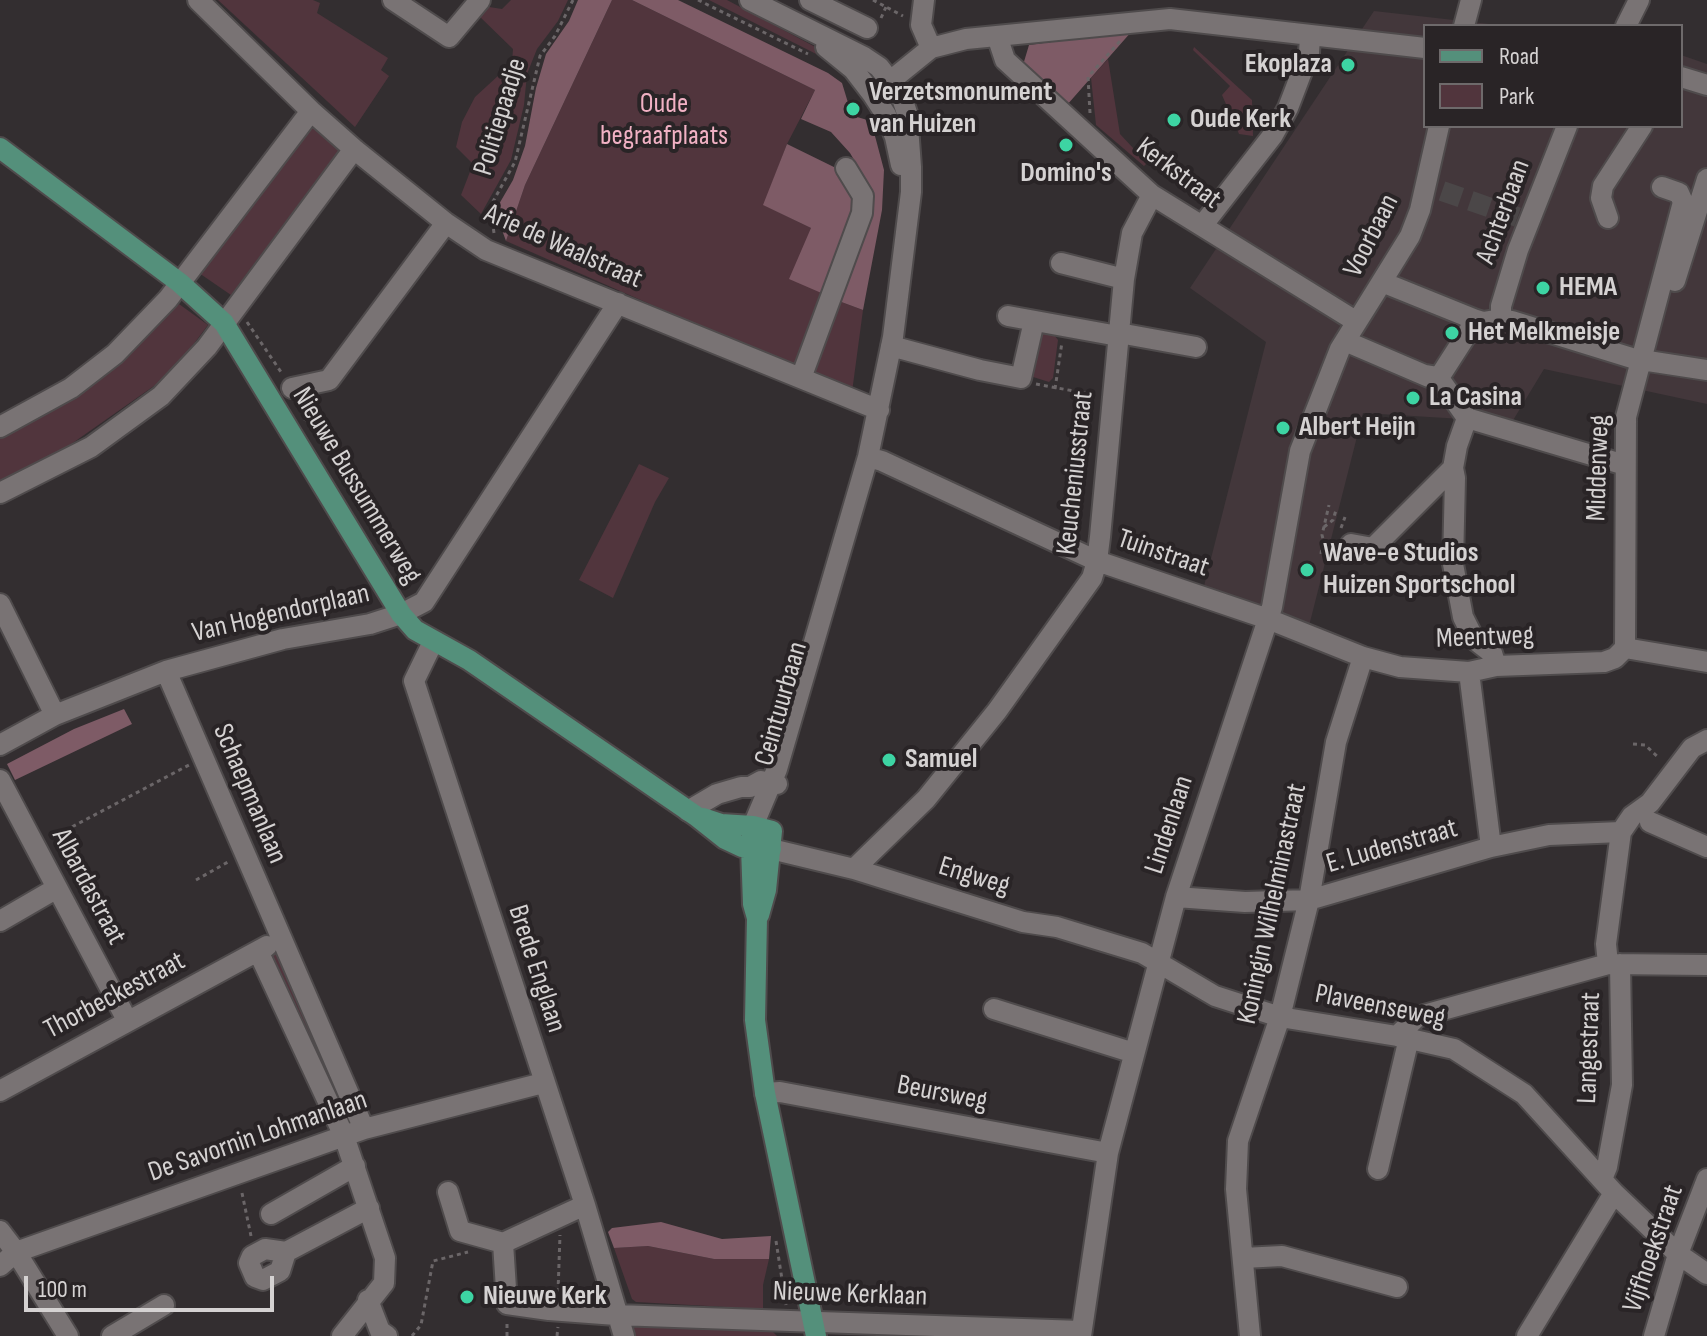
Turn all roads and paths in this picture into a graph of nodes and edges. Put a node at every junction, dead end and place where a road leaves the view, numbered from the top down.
1 (198, 0) edge
2 (393, 0) edge
3 (480, 0) edge
4 (573, 0) edge
5 (698, 0) edge
6 (750, 0) edge
7 (796, 0) edge
8 (810, 0) edge
9 (873, 0) edge
10 (924, 0) edge
11 (1471, 0) edge
12 (1639, 0) edge
13 (1172, 10) edge
14 (787, 19) junction
15 (1137, 23) junction
16 (1465, 24) edge
17 (1627, 24) edge
18 (921, 25) junction
19 (867, 28) dead end
20 (997, 36) junction
21 (1310, 36) junction
22 (931, 48) junction
23 (1423, 48) edge
24 (811, 56) dead end
25 (1683, 78) edge
26 (891, 80) junction
27 (1707, 85) edge
28 (873, 95) junction
29 (311, 111) junction
30 (1439, 128) edge
31 (1566, 128) edge
32 (1641, 128) edge
33 (1092, 141) junction
34 (0, 148) edge
35 (354, 149) junction
36 (846, 168) dead end
37 (1707, 179) edge
38 (1662, 187) dead end
39 (1152, 195) junction
40 (908, 211) junction
41 (1608, 218) dead end
42 (446, 223) junction
43 (1202, 226) junction
44 (486, 250) junction
45 (1061, 263) dead end
46 (1124, 279) junction
47 (1382, 282) junction
48 (180, 283) junction
49 (618, 303) junction
50 (1008, 316) dead end
51 (1501, 319) junction
52 (1476, 320) junction
53 (1034, 321) junction
54 (1357, 322) junction
55 (224, 323) junction
56 (1064, 326) junction
57 (1119, 335) junction
58 (1345, 341) junction
59 (891, 346) junction
60 (1196, 347) dead end
61 (1646, 361) junction
62 (1707, 370) edge
63 (1438, 377) junction
64 (801, 378) junction
65 (1021, 378) junction
66 (292, 388) dead end
67 (1055, 389) junction
68 (1113, 397) junction
69 (879, 410) junction
70 (1467, 418) junction
71 (0, 427) edge
72 (868, 457) junction
73 (1625, 465) junction
74 (1453, 468) junction
75 (0, 493) edge
76 (1329, 505) dead end
77 (1336, 510) dead end
78 (1324, 527) junction
79 (1351, 544) dead end
80 (1321, 554) dead end
81 (1097, 561) junction
82 (0, 604) edge
83 (401, 614) junction
84 (1268, 619) junction
85 (433, 642) junction
86 (1625, 648) junction
87 (1363, 657) junction
88 (1707, 662) edge
89 (1496, 666) junction
90 (166, 671) junction
91 (1469, 672) junction
92 (55, 715) junction
93 (1707, 741) edge
94 (1633, 744) dead end
95 (0, 745) edge
96 (203, 757) junction
97 (1674, 772) junction
98 (775, 778) junction
99 (0, 780) edge
100 (697, 809) junction
101 (1650, 822) dead end
102 (1621, 832) junction
103 (762, 838) junction
104 (36, 847) junction
105 (1491, 847) junction
106 (1707, 847) edge
107 (244, 854) junction
108 (854, 869) junction
109 (196, 880) dead end
110 (57, 888) junction
111 (1176, 897) junction
112 (1309, 900) junction
113 (0, 921) edge
114 (281, 938) junction
115 (258, 951) junction
116 (1159, 964) junction
117 (1614, 964) junction
118 (1707, 965) edge
119 (994, 1009) dead end
120 (1280, 1017) junction
121 (127, 1020) junction
122 (1403, 1037) junction
123 (1134, 1053) junction
124 (543, 1083) junction
125 (0, 1091) edge
126 (765, 1093) junction
127 (364, 1129) junction
128 (344, 1136) junction
129 (1108, 1153) junction
130 (355, 1166) junction
131 (1378, 1169) dead end
132 (237, 1173) junction
133 (1707, 1179) edge
134 (1608, 1186) junction
135 (448, 1192) dead end
136 (585, 1205) junction
137 (369, 1208) junction
138 (271, 1214) dead end
139 (561, 1215) junction
140 (0, 1231) edge
141 (503, 1243) junction
142 (474, 1251) dead end
143 (16, 1252) junction
144 (1678, 1254) junction
145 (252, 1256) joint
146 (1243, 1258) junction
147 (0, 1266) edge
148 (1707, 1274) edge
149 (1397, 1287) dead end
150 (368, 1300) junction
151 (164, 1305) dead end
152 (558, 1310) junction
153 (616, 1315) junction
154 (815, 1329) edge
155 (1081, 1333) edge
156 (381, 1334) edge
157 (68, 1336) edge
158 (112, 1336) edge
159 (342, 1336) edge
160 (412, 1336) edge
161 (557, 1336) edge
162 (605, 1336) edge
163 (624, 1336) edge
164 (1250, 1336) edge
165 (1527, 1336) edge
166 (1654, 1336) edge

1 - 29 street, Arie de Waalstraat
2 - 3 street
4 - 44 path, Politiepaadje
5 - 24 path
6 - 14 street
7 - 14 street
8 - 19 street
9 - 18 path
10 - 18 street
11 - 16 street
12 - 17 street
13 - 15 street
13 - 21 street
14 - 26 street
14 - 28 street, Ceintuurbaan
15 - 20 street
15 - 33 path
18 - 22 street
20 - 22 street
20 - 33 street, Kerkstraat
21 - 23 street
21 - 43 street
22 - 26 street
25 - 27 street
26 - 28 street
26 - 40 street, Ceintuurbaan
28 - 40 street, Ceintuurbaan
29 - 35 street, Arie de Waalstraat
29 - 48 street
30 - 47 street, Voorbaan
31 - 51 street, Achterbaan
32 - 41 street
33 - 39 street, Kerkstraat
34 - 48 main road, Nieuwe Bussummerweg
35 - 42 street, Arie de Waalstraat
35 - 55 street
36 - 64 street
37 - 61 street, Middenweg
38 - 61 street, Middenweg
39 - 43 street, Kerkstraat
39 - 46 street, Keucheniusstraat
40 - 59 street, Ceintuurbaan
42 - 44 street, Arie de Waalstraat
42 - 66 street
43 - 54 street, Kerkstraat
44 - 49 street, Arie de Waalstraat
45 - 46 street
46 - 57 street, Keucheniusstraat
47 - 52 street
47 - 54 street, Voorbaan
48 - 55 main road, Nieuwe Bussummerweg
48 - 71 street
49 - 64 street, Arie de Waalstraat
49 - 83 street, Van Hogendorplaan
50 - 53 street
51 - 52 street
51 - 61 street
52 - 63 street
53 - 56 street
53 - 65 street
54 - 58 street, Lindenlaan
55 - 75 street
55 - 83 main road, Nieuwe Bussummerweg
56 - 57 street
56 - 67 path
57 - 60 street
57 - 68 street, Keucheniusstraat
58 - 63 street
58 - 84 street, Lindenlaan
59 - 65 street
59 - 69 street, Ceintuurbaan
61 - 62 street
61 - 73 street, Middenweg
63 - 70 street
64 - 69 street, Arie de Waalstraat
65 - 67 path
67 - 68 path
68 - 81 street, Keucheniusstraat
69 - 72 street, Ceintuurbaan
70 - 73 street
70 - 74 street
72 - 81 street, Tuinstraat
72 - 98 street, Ceintuurbaan
73 - 86 street, Middenweg
74 - 79 street
74 - 89 street
76 - 78 path
77 - 78 path
78 - 80 path
81 - 84 street, Tuinstraat
81 - 108 street, Keucheniusstraat
82 - 92 street
83 - 85 main road, Nieuwe Bussummerweg
83 - 90 street, Van Hogendorplaan
84 - 87 street, Meentweg
84 - 111 street, Lindenlaan
85 - 100 main road, Nieuwe Bussummerweg
85 - 124 street, Brede Englaan
86 - 88 street
86 - 89 street, Meentweg
87 - 91 street, Meentweg
87 - 112 street, Koningin Wilhelminastraat
89 - 91 street, Meentweg
90 - 92 street, Van Hogendorplaan
90 - 96 street, Schaepmanlaan
91 - 105 street
92 - 95 street, Van Hogendorplaan
93 - 97 street
94 - 97 path
96 - 104 path
96 - 107 street, Schaepmanlaan
97 - 102 street
98 - 100 street
98 - 103 street, Ceintuurbaan
99 - 104 street, Albardastraat
100 - 103 main road, Nieuwe Bussummerweg
101 - 106 street
102 - 105 street, E. Ludenstraat
102 - 117 street, Langestraat
103 - 108 street, Engweg
103 - 126 main road, Ceintuurbaan
104 - 110 street, Albardastraat
105 - 112 street, E. Ludenstraat
107 - 109 path
107 - 114 street, Schaepmanlaan
108 - 116 street, Engweg
110 - 113 street
110 - 121 street, Albardastraat
111 - 112 street, E. Ludenstraat
111 - 116 street, Lindenlaan
112 - 120 street, Koningin Wilhelminastraat
114 - 115 street
114 - 127 street, Schaepmanlaan
115 - 121 street, Thorbeckestraat
115 - 128 street
116 - 120 street, Plaveenseweg
116 - 123 street, Lindenlaan
117 - 118 street
117 - 122 street
117 - 134 street, Langestraat
119 - 123 street
120 - 122 street, Plaveenseweg
120 - 146 street, Koningin Wilhelminastraat
121 - 125 street, Thorbeckestraat
122 - 131 street
122 - 134 street, Plaveenseweg
123 - 129 street, Lindenlaan
124 - 127 street, De Savornin Lohmanlaan
124 - 136 street, Brede Englaan
126 - 129 street, Beursweg
126 - 154 main road, Ceintuurbaan
127 - 128 street, De Savornin Lohmanlaan
128 - 130 street
128 - 132 street, De Savornin Lohmanlaan
129 - 155 street, Lindenlaan
130 - 137 street
130 - 138 street
132 - 143 street, De Savornin Lohmanlaan
132 - 145 path
133 - 144 street, Vijfhoekstraat
134 - 144 street, Plaveenseweg
134 - 165 street, Langestraat
135 - 141 street
136 - 139 street
136 - 153 street, Brede Englaan
137 - 145 street
137 - 150 street
139 - 141 street
139 - 152 path
140 - 143 street
141 - 152 street, Nieuwe Kerklaan
142 - 160 path
143 - 147 street, De Savornin Lohmanlaan
143 - 157 street
144 - 148 street, Plaveenseweg
144 - 166 street, Vijfhoekstraat
146 - 149 street
146 - 164 street, Koningin Wilhelminastraat
150 - 156 street
150 - 159 street
151 - 158 street
152 - 153 street, Nieuwe Kerklaan
152 - 161 path
153 - 154 street, Nieuwe Kerklaan
153 - 162 street
153 - 163 street, Brede Englaan
154 - 155 street, Nieuwe Kerklaan

